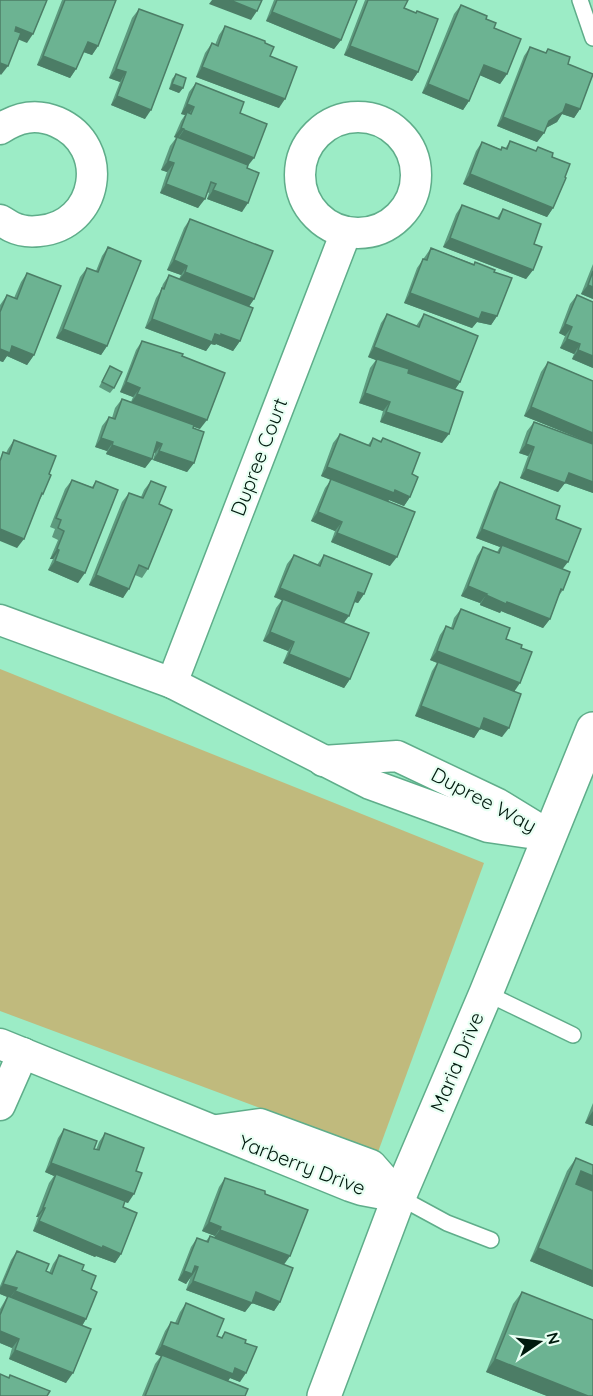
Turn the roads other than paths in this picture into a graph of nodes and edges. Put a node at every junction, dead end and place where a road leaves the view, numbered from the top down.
1 (580, 0) edge
2 (593, 38) edge
3 (0, 129) edge
4 (0, 219) edge
5 (346, 232) dead end
6 (0, 620) edge
7 (172, 682) junction
8 (593, 729) edge
9 (550, 836) junction
10 (486, 993) junction
11 (573, 1035) dead end
12 (11, 1048) edge
13 (0, 1105) edge
14 (399, 1197) junction
15 (491, 1240) dead end
16 (324, 1396) edge

1 - 2 lane
3 - 4 street
5 - 7 street, Dupree Court
6 - 7 street, Dupree Way
7 - 9 street, Dupree Way
8 - 9 street, Maria Drive
9 - 10 street, Maria Drive
10 - 11 lane
10 - 14 street, Maria Drive
12 - 13 street
12 - 14 street, Yarberry Drive
14 - 15 lane
14 - 16 street, Maria Drive

